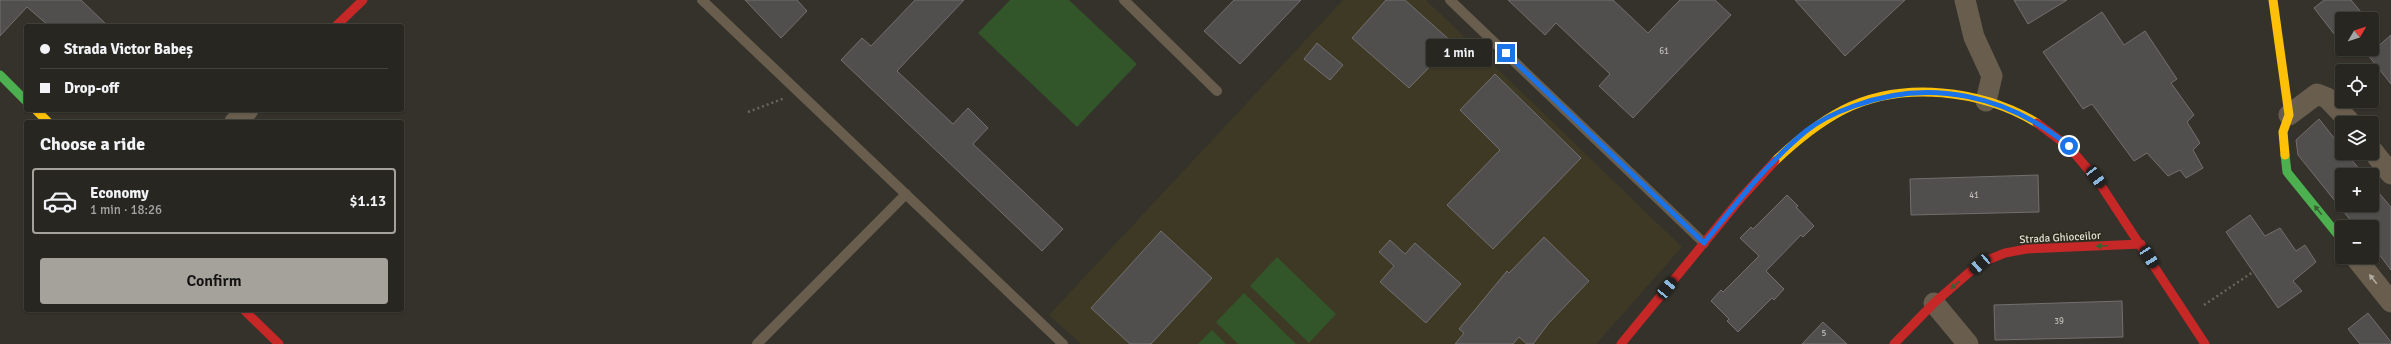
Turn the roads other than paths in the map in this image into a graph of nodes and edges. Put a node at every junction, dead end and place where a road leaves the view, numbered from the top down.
1 (363, 0) edge
2 (702, 0) edge
3 (1124, 0) edge
4 (1450, 0) edge
5 (1965, 0) edge
6 (2273, 0) edge
7 (338, 24) edge
8 (0, 76) edge
9 (1217, 91) dead end
10 (24, 99) edge
11 (1986, 101) junction
12 (38, 112) edge
13 (246, 112) edge
14 (2289, 115) junction
15 (2344, 116) edge
16 (46, 120) edge
17 (237, 120) edge
18 (2379, 159) edge
19 (2391, 174) edge
20 (906, 194) junction
21 (2335, 231) edge
22 (1704, 243) junction
23 (2141, 244) junction
24 (2361, 264) edge
25 (2391, 302) edge
26 (1934, 303) junction
27 (246, 312) edge
28 (280, 344) edge
29 (757, 344) edge
30 (1063, 344) edge
31 (1621, 344) edge
32 (1894, 344) edge
33 (1968, 344) edge
34 (2205, 344) edge

1 - 7 street
2 - 20 lane
3 - 9 lane
4 - 22 lane
5 - 11 street
6 - 14 street
8 - 10 street
11 - 22 street
11 - 23 street
12 - 16 street
13 - 17 street
14 - 15 street
21 -> 14 street
18 - 19 street
20 - 29 lane
20 - 30 lane
22 - 31 street
23 -> 26 street, Strada Ghioceilor
23 - 34 street
25 -> 24 street
26 - 32 street, Strada Ghioceilor
26 - 33 street
27 - 28 street

